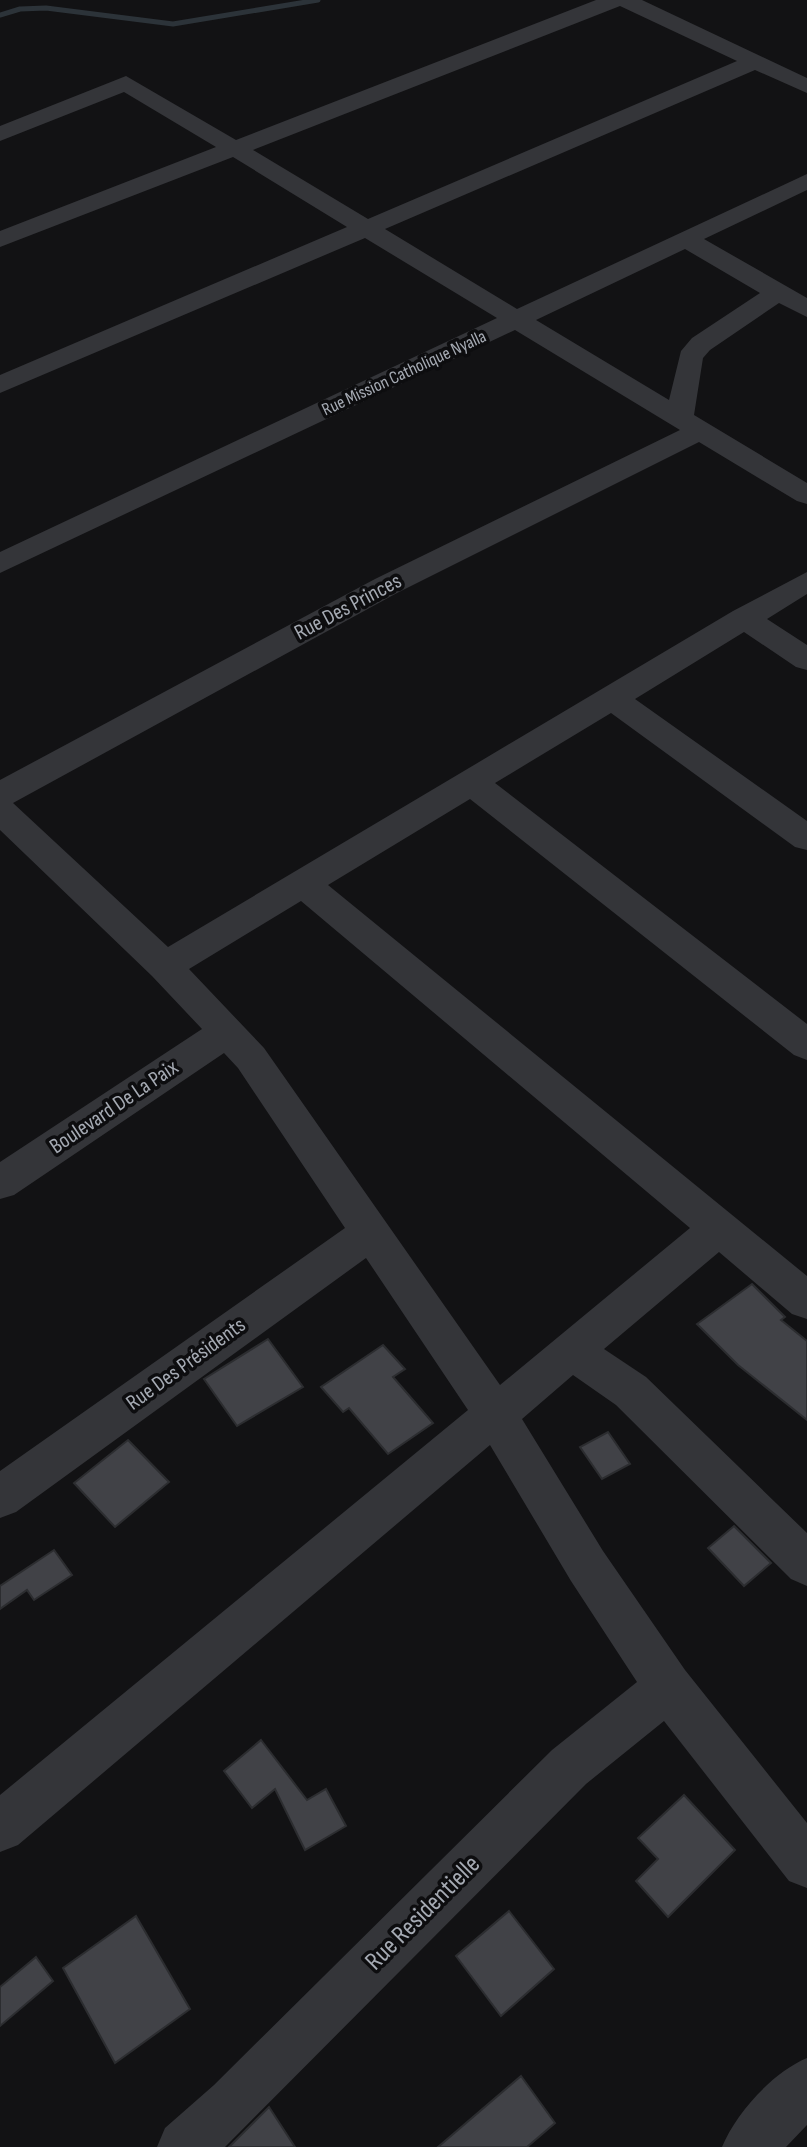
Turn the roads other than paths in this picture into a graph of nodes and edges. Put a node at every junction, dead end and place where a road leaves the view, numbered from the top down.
1 (615, 0) edge
2 (625, 0) edge
3 (755, 62) junction
4 (807, 86) edge
5 (0, 134) edge
6 (234, 149) junction
7 (805, 184) edge
8 (367, 229) junction
9 (686, 239) junction
10 (0, 240) edge
11 (778, 292) junction
12 (807, 309) edge
13 (517, 319) junction
14 (0, 385) edge
15 (690, 424) junction
16 (807, 495) edge
17 (0, 564) edge
18 (807, 581) edge
19 (744, 618) junction
20 (807, 660) edge
21 (612, 698) junction
22 (471, 782) junction
23 (0, 795) edge
24 (0, 810) edge
25 (807, 838) edge
26 (303, 883) junction
27 (165, 966) junction
28 (228, 1031) junction
29 (807, 1045) edge
30 (0, 1183) edge
31 (718, 1229) junction
32 (372, 1231) junction
33 (807, 1301) edge
34 (571, 1350) junction
35 (494, 1412) junction
36 (0, 1497) edge
37 (807, 1564) edge
38 (668, 1687) junction
39 (0, 1827) edge
40 (807, 1863) edge
41 (807, 2085) edge
42 (184, 2147) edge
43 (749, 2147) edge

1 - 6 street
2 - 3 street
3 - 4 street
3 - 8 street
5 - 6 street
6 - 8 street
6 - 10 street
7 - 9 street, Rue Mission Catholique Nyalla
8 - 13 street
8 - 14 street
9 - 11 street
9 - 13 street, Rue Mission Catholique Nyalla
11 - 12 street
11 - 15 street
13 - 15 street
13 - 17 street, Rue Mission Catholique Nyalla
15 - 16 street
15 - 23 street, Rue Des Princes
18 - 19 street
19 - 20 street
19 - 21 street
21 - 22 street
21 - 25 street
22 - 26 street
22 - 29 street
24 - 27 street
26 - 27 street
26 - 31 street
27 - 28 street
28 - 30 street, Boulevard De La Paix
28 - 32 street
31 - 33 street
31 - 34 street
32 - 35 street
32 - 36 street, Rue Des Présidents
34 - 35 street
34 - 37 street
35 - 38 street
35 - 39 street
38 - 40 street
38 - 42 street, Rue Residentielle
41 - 43 street

